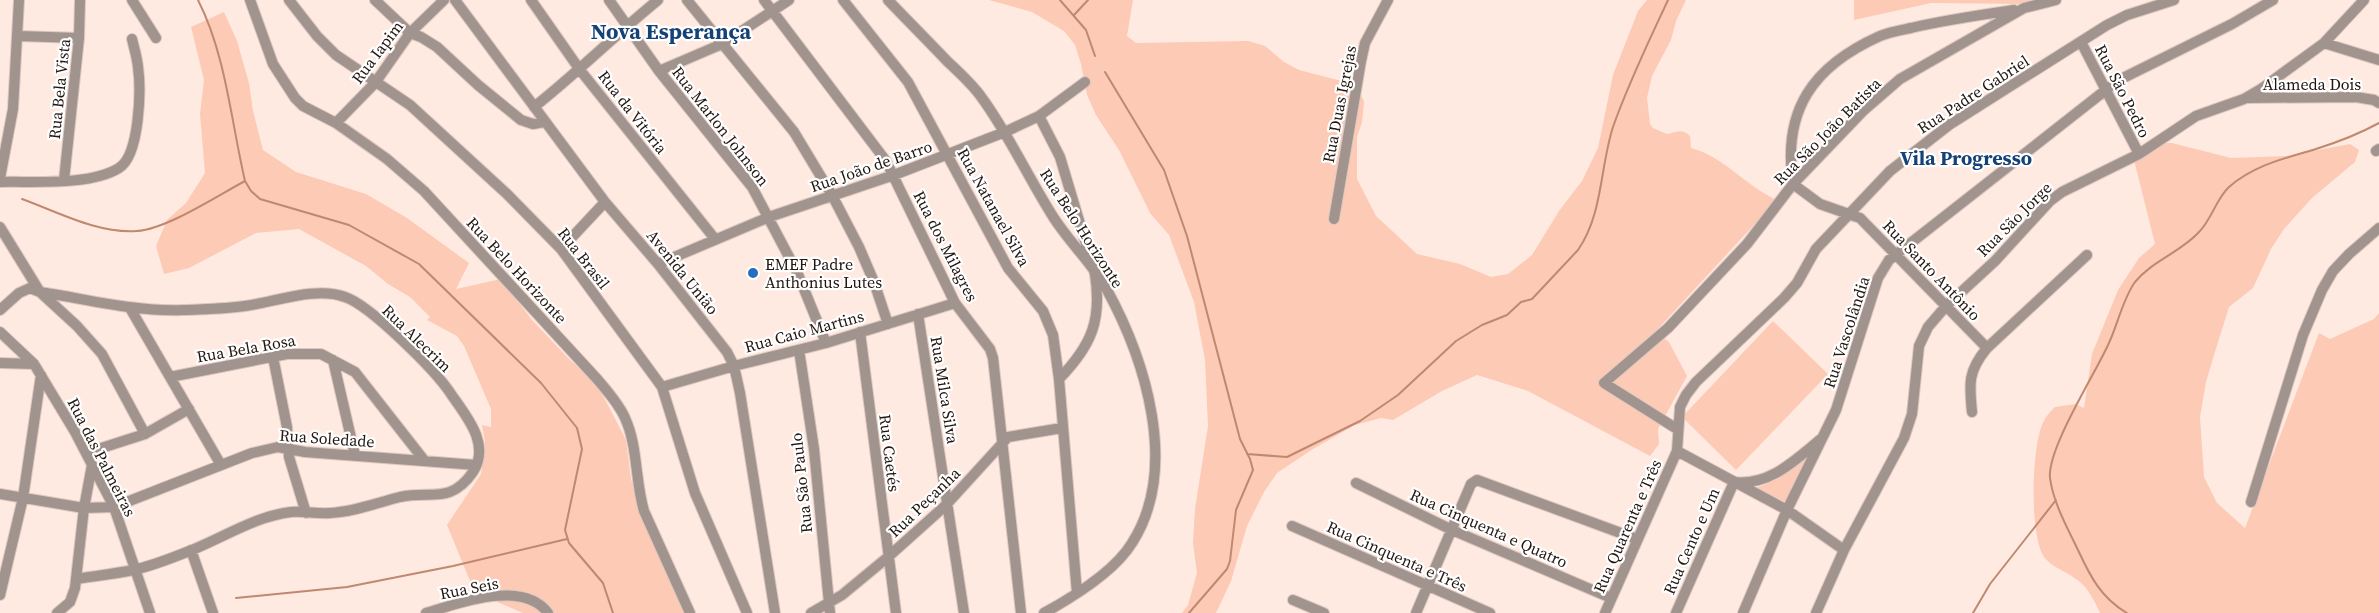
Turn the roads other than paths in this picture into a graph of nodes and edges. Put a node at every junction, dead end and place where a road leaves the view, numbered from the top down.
1 (19, 0) edge
2 (80, 0) edge
3 (132, 0) edge
4 (250, 0) edge
5 (289, 0) edge
6 (375, 0) edge
7 (444, 0) edge
8 (455, 0) edge
9 (531, 0) edge
10 (609, 0) edge
11 (658, 0) edge
12 (687, 0) edge
13 (764, 0) edge
14 (789, 0) edge
15 (843, 0) edge
16 (888, 0) edge
17 (1388, 0) edge
18 (2056, 0) edge
19 (2174, 0) edge
20 (2273, 0) edge
21 (2364, 0) edge
22 (2024, 8) junction
23 (771, 10) junction
24 (627, 25) junction
25 (410, 33) junction
26 (18, 36) junction
27 (79, 38) junction
28 (156, 38) dead end
29 (132, 39) dead end
30 (2081, 42) junction
31 (2324, 43) junction
32 (722, 44) junction
33 (2379, 60) edge
34 (580, 70) junction
35 (659, 71) junction
36 (1085, 82) dead end
37 (375, 83) junction
38 (2107, 88) junction
39 (2244, 99) junction
40 (2379, 103) edge
41 (534, 107) junction
42 (1039, 116) junction
43 (544, 122) junction
44 (336, 123) junction
45 (1005, 132) junction
46 (2139, 154) junction
47 (949, 155) junction
48 (894, 175) junction
49 (0, 180) edge
50 (64, 180) junction
51 (1792, 184) junction
52 (832, 195) junction
53 (605, 202) junction
54 (1850, 214) junction
55 (769, 217) junction
56 (1334, 219) dead end
57 (0, 226) edge
58 (2379, 228) edge
59 (715, 239) junction
60 (561, 249) junction
61 (1896, 255) junction
62 (2087, 255) dead end
63 (658, 264) junction
64 (1095, 274) junction
65 (40, 292) junction
66 (955, 303) junction
67 (1946, 306) junction
68 (130, 308) junction
69 (0, 310) edge
70 (918, 314) junction
71 (888, 324) junction
72 (0, 332) edge
73 (860, 332) junction
74 (826, 343) junction
75 (1988, 348) junction
76 (799, 350) junction
77 (273, 357) junction
78 (333, 360) junction
79 (0, 363) edge
80 (33, 364) junction
81 (734, 366) junction
82 (41, 375) junction
83 (170, 377) junction
84 (1059, 379) junction
85 (662, 387) junction
86 (189, 409) junction
87 (1972, 412) dead end
88 (1062, 428) junction
89 (1677, 429) junction
90 (145, 434) junction
91 (1824, 437) junction
92 (1002, 442) junction
93 (290, 450) junction
94 (1677, 451) junction
95 (86, 453) junction
96 (355, 455) junction
97 (424, 460) junction
98 (92, 465) junction
99 (221, 465) junction
100 (476, 465) junction
101 (1734, 482) junction
102 (1356, 483) dead end
103 (0, 494) edge
104 (23, 498) junction
105 (2251, 502) dead end
106 (946, 505) junction
107 (114, 507) junction
108 (84, 508) junction
109 (1787, 510) junction
110 (306, 513) junction
111 (1292, 526) dead end
112 (1452, 530) junction
113 (1637, 539) junction
114 (191, 550) junction
115 (1844, 550) junction
116 (888, 557) junction
117 (135, 570) junction
118 (76, 579) junction
119 (1427, 586) junction
120 (1077, 593) junction
121 (0, 596) edge
122 (1611, 598) junction
123 (1293, 600) dead end
124 (830, 608) edge
125 (440, 611) edge
126 (777, 612) edge
127 (57, 613) edge
128 (150, 613) edge
129 (213, 613) edge
130 (426, 613) edge
131 (548, 613) edge
132 (690, 613) edge
133 (747, 613) edge
134 (811, 613) edge
135 (896, 613) edge
136 (964, 613) edge
137 (1021, 613) edge
138 (1044, 613) edge
139 (1324, 613) edge
140 (1416, 613) edge
141 (1490, 613) edge
142 (1605, 613) edge
143 (1676, 613) edge
144 (1743, 613) edge
145 (1816, 613) edge

1 - 26 street
2 - 27 street, Rua Bela Vista
3 - 28 street
4 - 44 street, Rua Belo Horizonte
5 - 37 street, Rua Brasil
6 - 25 street
7 - 25 street, Rua Iapim
8 - 41 street, Avenida União
9 - 34 street, Rua da Vitória
10 - 24 street, Rua Marlon Johnson
11 - 24 street
12 - 32 street
13 - 23 street, Rua dos Milagres
14 - 23 street
15 - 47 street, Rua Natanael Silva
16 - 45 street, Rua Belo Horizonte
17 - 56 street, Rua Duas Igrejas
18 - 22 street, Rua São João Batista
19 - 30 street, Rua Padre Gabriel
20 - 38 street, Rua Vascolândia
21 - 31 street, Rua São Jorge
22 - 51 street, Rua São João Batista
22 - 51 street
23 - 32 street
23 - 48 street, Rua dos Milagres
24 - 34 street
24 - 35 street, Rua Marlon Johnson
25 - 37 street, Rua Iapim
25 - 43 street
26 - 27 street
26 - 49 street
27 - 50 street, Rua Bela Vista
29 - 50 street
30 - 38 street, Rua São Pedro
30 - 54 street, Rua Padre Gabriel
31 - 33 street
31 - 39 street, Rua São Jorge
32 - 35 street
32 - 52 street
34 - 41 street
34 - 59 street, Rua da Vitória
35 - 55 street, Rua Marlon Johnson
36 - 42 street, Rua João de Barro
37 - 44 street, Rua Iapim
37 - 60 street, Rua Brasil
38 - 46 street, Rua São Pedro
38 - 61 street, Rua Vascolândia
39 - 40 street, Alameda Dois
39 - 46 street, Rua São Jorge
41 - 43 street, Avenida União
42 - 45 street, Rua João de Barro
42 - 64 street
43 - 53 street, Avenida União
44 - 132 street, Rua Belo Horizonte
45 - 47 street, Rua João de Barro
45 - 64 street, Rua Belo Horizonte
46 - 67 street, Rua São Jorge
47 - 48 street, Rua João de Barro
47 - 84 street, Rua Natanael Silva
48 - 52 street, Rua João de Barro
48 - 66 street, Rua dos Milagres
49 - 50 street
51 - 54 street, Rua Santo Antônio
51 - 89 street, Rua São João Batista
52 - 55 street, Rua João de Barro
52 - 71 street
53 - 60 street
53 - 63 street, Avenida União
54 - 61 street, Rua Santo Antônio
54 - 89 street, Rua Padre Gabriel
55 - 59 street, Rua João de Barro
55 - 74 street, Rua Marlon Johnson
57 - 65 street
58 - 105 street
59 - 63 street, Rua João de Barro
60 - 85 street, Rua Brasil
61 - 67 street, Rua Santo Antônio
61 - 91 street, Rua Vascolândia
62 - 75 street
63 - 81 street, Avenida União
64 - 84 street
64 - 120 street, Rua Belo Horizonte
65 - 68 street, Rua Alecrim
65 - 69 street, Rua Alecrim
65 - 90 street
66 - 70 street, Rua Caio Martins
66 - 92 street, Rua dos Milagres
67 - 75 street, Rua Santo Antônio
67 - 115 street, Rua São Jorge
68 - 83 street
68 - 100 street, Rua Alecrim
70 - 71 street, Rua Caio Martins
70 - 106 street, Rua Milca Silva
71 - 73 street, Rua Caio Martins
72 - 80 street, Rua das Palmeiras
73 - 74 street, Rua Caio Martins
73 - 116 street, Rua Caetés
74 - 76 street, Rua Caio Martins
75 - 87 street
76 - 81 street, Rua Caio Martins
76 - 124 street, Rua São Paulo
77 - 78 street, Rua Bela Rosa
77 - 83 street, Rua Bela Rosa
77 - 93 street
78 - 96 street
78 - 97 street, Rua Bela Rosa
79 - 80 street
80 - 82 street, Rua das Palmeiras
81 - 85 street, Rua Caio Martins
81 - 126 street, Avenida União
82 - 95 street, Rua das Palmeiras
82 - 104 street
83 - 86 street
84 - 88 street, Rua Natanael Silva
85 - 133 street, Rua Brasil
86 - 90 street
86 - 99 street
88 - 92 street
88 - 120 street, Rua Natanael Silva
89 - 94 street, Rua Padre Gabriel
90 - 95 street
91 - 101 street
91 - 109 street, Rua Vascolândia
92 - 106 street, Rua Peçanha
92 - 137 street, Rua dos Milagres
93 - 96 street, Rua Soledade
93 - 99 street, Rua Soledade
93 - 110 street
94 - 101 street
94 - 113 street, Rua Quarenta e Três
95 - 98 street, Rua das Palmeiras
96 - 97 street, Rua Soledade
97 - 100 street, Rua Soledade
98 - 107 street, Rua das Palmeiras
98 - 108 street
99 - 107 street, Rua Soledade
100 - 110 street
101 - 109 street
101 - 143 street, Rua Cento e Um
102 - 112 street, Rua Cinquenta e Quatro
103 - 104 street, Rua Soledade
104 - 108 street, Rua Soledade
104 - 121 street
106 - 116 street, Rua Peçanha
106 - 136 street, Rua Milca Silva
107 - 108 street, Rua Soledade
107 - 117 street, Rua das Palmeiras
108 - 118 street
109 - 115 street
109 - 144 street, Rua Vascolândia
110 - 114 street
111 - 119 street, Rua Cinquenta e Três
112 - 113 street
112 - 119 street
112 - 122 street, Rua Cinquenta e Quatro
113 - 122 street, Rua Quarenta e Três
114 - 117 street
114 - 129 street
115 - 145 street, Rua São Jorge
116 - 124 street, Rua Peçanha
116 - 135 street, Rua Caetés
117 - 118 street
117 - 128 street, Rua das Palmeiras
118 - 127 street
119 - 140 street
119 - 141 street, Rua Cinquenta e Três
120 - 138 street, Rua Belo Horizonte
122 - 142 street, Rua Quarenta e Três
123 - 139 street
124 - 134 street, Rua Peçanha
125 - 130 street, Rua Seis
125 - 131 street, Rua Seis

